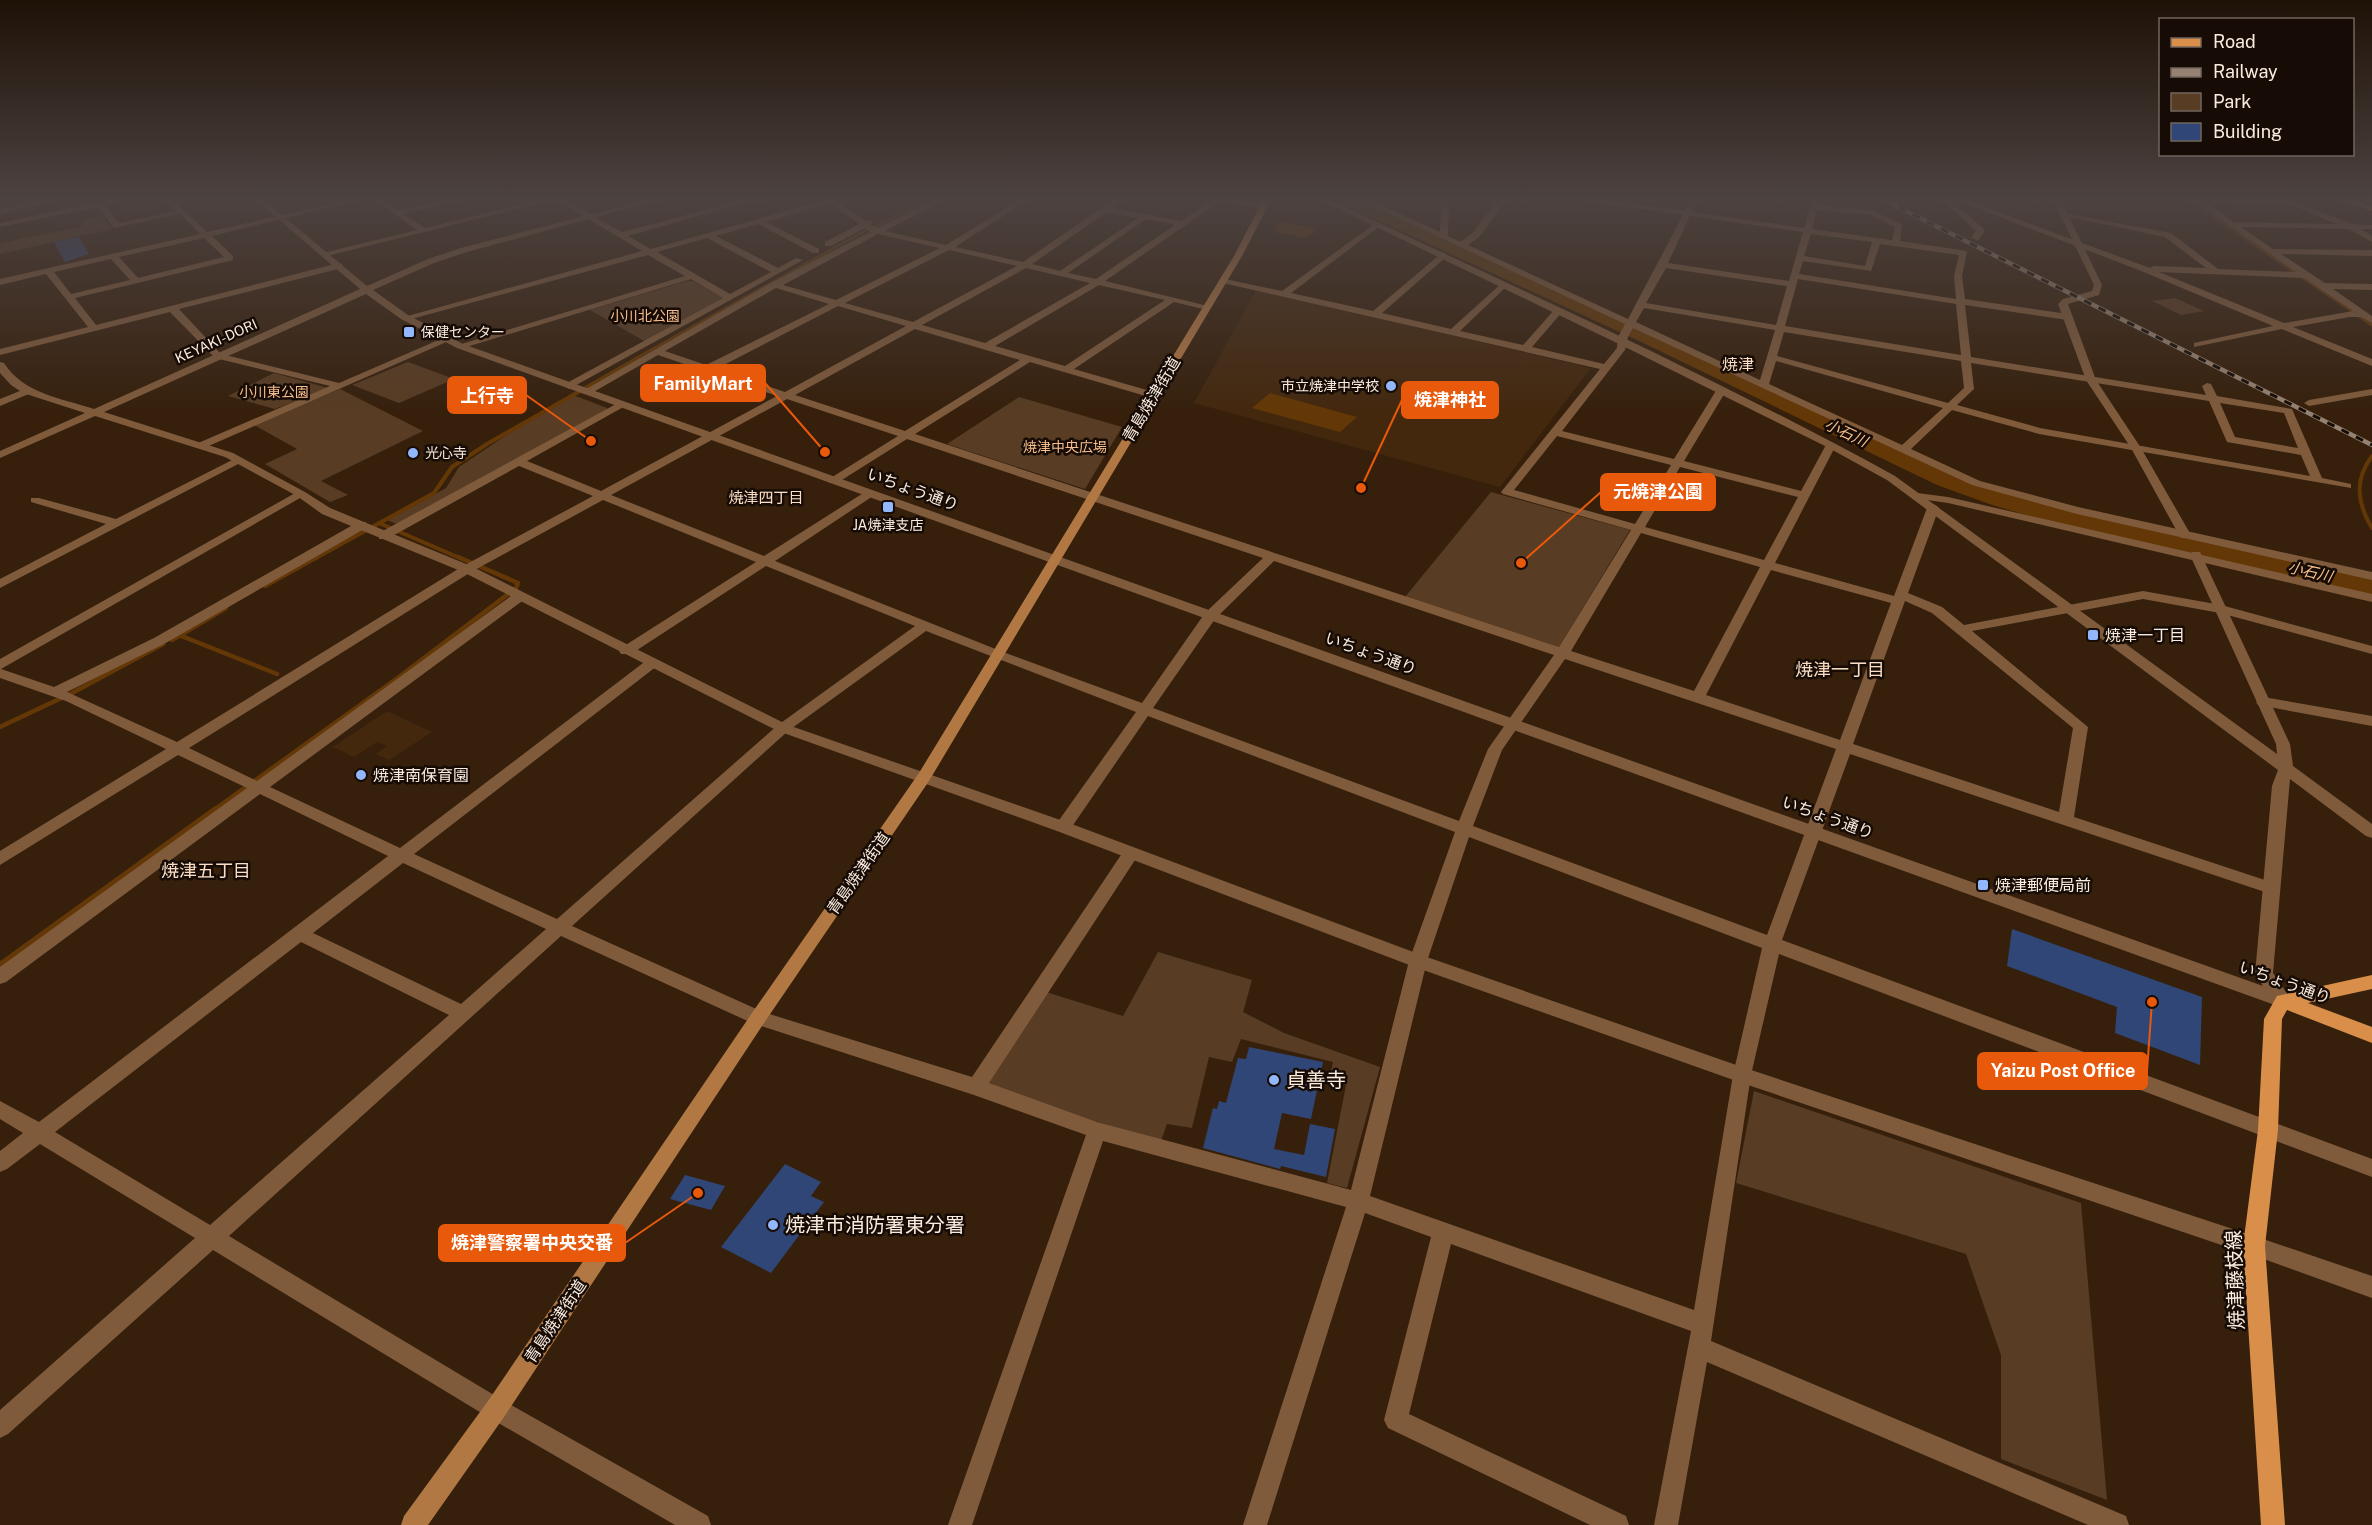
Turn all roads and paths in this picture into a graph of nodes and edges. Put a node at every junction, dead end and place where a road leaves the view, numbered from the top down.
1 (52, 271) edge
2 (127, 271) edge
3 (175, 271) edge
4 (318, 271) edge
5 (345, 271) edge
6 (410, 271) edge
7 (577, 271) edge
8 (684, 271) edge
9 (777, 271) edge
10 (797, 271) edge
11 (902, 271) edge
12 (1014, 271) edge
13 (1054, 271) edge
14 (1065, 271) edge
15 (1114, 271) edge
16 (1228, 271) edge
17 (1314, 271) edge
18 (1425, 271) edge
19 (1475, 271) edge
20 (1522, 271) edge
21 (1659, 271) edge
22 (1716, 271) edge
23 (1794, 271) edge
24 (1959, 271) edge
25 (2090, 271) edge
26 (2150, 271) edge
27 (2219, 271) edge
28 (2300, 271) edge
29 (49, 272) junction
30 (172, 272) joint
31 (1062, 273) junction
32 (2305, 275) junction
33 (693, 276) junction
34 (1223, 280) junction
35 (1792, 280) junction
36 (136, 281) junction
37 (0, 282) edge
38 (1098, 282) junction
39 (774, 285) junction
40 (1503, 285) junction
41 (2321, 286) junction
42 (2372, 287) edge
43 (365, 290) junction
44 (1284, 294) junction
45 (70, 297) junction
46 (730, 298) junction
47 (1173, 299) junction
48 (1960, 301) junction
49 (835, 305) junction
50 (1640, 305) junction
51 (1207, 307) junction
52 (172, 308) junction
53 (1558, 311) junction
54 (2363, 314) junction
55 (1375, 315) junction
56 (2068, 317) junction
57 (407, 319) junction
58 (2372, 320) edge
59 (1631, 323) junction
60 (912, 326) junction
61 (2284, 326) junction
62 (94, 328) junction
63 (1778, 329) junction
64 (1453, 332) junction
65 (1623, 339) junction
66 (446, 340) junction
67 (2197, 345) dead end
68 (460, 346) junction
69 (986, 347) junction
70 (1525, 349) junction
71 (0, 352) edge
72 (657, 352) junction
73 (218, 356) junction
74 (1771, 357) junction
75 (1028, 359) junction
76 (1966, 360) junction
77 (2372, 363) edge
78 (0, 365) edge
79 (1605, 367) junction
80 (707, 369) junction
81 (1066, 370) junction
82 (2091, 379) junction
83 (1764, 385) junction
84 (340, 386) junction
85 (2207, 386) dead end
86 (570, 387) junction
87 (1721, 391) junction
88 (27, 392) junction
89 (585, 392) junction
90 (2372, 392) edge
91 (786, 395) junction
92 (1153, 395) junction
93 (2355, 395) junction
94 (2211, 399) junction
95 (0, 403) edge
96 (2309, 403) dead end
97 (2372, 403) edge
98 (622, 405) junction
99 (1950, 406) junction
100 (93, 413) junction
101 (1554, 432) junction
102 (906, 435) junction
103 (710, 437) junction
104 (1831, 445) junction
105 (200, 446) junction
106 (2136, 448) junction
107 (1903, 450) junction
108 (2305, 452) junction
109 (0, 455) edge
110 (238, 460) junction
111 (519, 462) junction
112 (1678, 464) junction
113 (2317, 480) junction
114 (833, 481) junction
115 (2347, 486) dead end
116 (301, 494) junction
117 (869, 494) junction
118 (1804, 495) junction
119 (602, 496) junction
120 (1917, 496) junction
121 (1092, 497) junction
122 (35, 500) dead end
123 (1933, 508) junction
124 (117, 523) junction
125 (362, 525) junction
126 (1639, 529) junction
127 (2184, 533) junction
128 (383, 536) junction
129 (1271, 557) junction
130 (2196, 557) junction
131 (1055, 560) junction
132 (764, 562) junction
133 (1767, 565) junction
134 (466, 569) junction
135 (2372, 576) edge
136 (0, 584) edge
137 (520, 596) junction
138 (1899, 598) junction
139 (2372, 598) edge
140 (2070, 609) junction
141 (2221, 609) junction
142 (1210, 616) junction
143 (926, 625) junction
144 (1963, 629) junction
145 (2372, 650) edge
146 (626, 651) junction
147 (1563, 652) junction
148 (998, 655) junction
149 (652, 663) junction
150 (0, 665) edge
151 (0, 673) edge
152 (55, 693) junction
153 (1697, 698) junction
154 (2264, 702) junction
155 (1143, 709) junction
156 (2372, 721) edge
157 (1512, 724) junction
158 (783, 728) junction
159 (1845, 746) junction
160 (177, 751) junction
161 (2286, 769) junction
162 (924, 777) junction
163 (260, 788) junction
164 (2066, 819) junction
165 (1063, 827) junction
166 (1464, 829) junction
167 (1813, 832) junction
168 (2372, 832) edge
169 (1131, 853) junction
170 (400, 855) junction
171 (0, 859) edge
172 (2271, 888) junction
173 (559, 926) junction
174 (298, 933) junction
175 (1772, 944) junction
176 (1418, 961) junction
177 (0, 977) edge
178 (2372, 982) edge
179 (2283, 1001) junction
180 (462, 1013) junction
181 (758, 1018) junction
182 (2372, 1035) edge
183 (1742, 1075) junction
184 (976, 1087) junction
185 (0, 1109) edge
186 (2268, 1130) junction
187 (1097, 1131) junction
188 (39, 1133) junction
189 (0, 1163) edge
190 (2372, 1168) edge
191 (1358, 1201) junction
192 (1443, 1232) junction
193 (214, 1236) junction
194 (2254, 1246) junction
195 (2372, 1287) edge
196 (1703, 1324) junction
197 (1698, 1347) junction
198 (496, 1409) junction
199 (0, 1426) edge
200 (413, 1525) edge
201 (699, 1525) edge
202 (960, 1525) edge
203 (1255, 1525) edge
204 (1617, 1525) edge
205 (1666, 1525) edge
206 (2117, 1525) edge
207 (2273, 1525) edge

1 - 29 street
2 - 36 street
3 - 30 street
4 - 52 street
5 - 43 street, いちょう通り
6 - 43 street, KEYAKI-DORI
7 - 57 street
8 - 33 street
9 - 46 street
10 - 39 street
11 - 49 street
12 - 60 street
13 - 31 street
14 - 31 street
15 - 38 street
16 - 34 main road, 青島焼津街道
17 - 44 street
18 - 55 street
19 - 40 street
20 - 59 street
21 - 50 street
22 - 35 street
23 - 35 street
24 - 48 street
25 - 56 street
26 - 61 street
27 - 32 street
28 - 32 street
29 - 37 street
29 - 45 street
30 - 36 street
31 - 38 street
32 - 41 street
33 - 46 street
33 - 68 street
34 - 44 street
34 - 51 main road, 青島焼津街道
35 - 48 street
35 - 63 street
36 - 45 street
38 - 47 street
38 - 69 street
39 - 49 street
39 - 72 street
40 - 53 street
40 - 64 street
41 - 42 street
41 - 54 street
43 - 57 street, いちょう通り
43 - 73 street, KEYAKI-DORI
44 - 55 street
45 - 62 street
46 - 86 street
47 - 51 street
47 - 81 street
48 - 56 street
48 - 76 street
49 - 60 street
49 - 80 street
50 - 59 street
50 - 63 street
51 - 92 main road, 青島焼津街道
52 - 62 street
52 - 73 street
53 - 65 street
53 - 70 street
54 - 58 street
54 - 61 street
55 - 64 street
56 - 82 street
57 - 66 street, いちょう通り
59 - 65 street
59 - 83 street
60 - 69 street
60 - 91 street
61 - 67 street
61 - 77 street
62 - 71 street
63 - 74 street
63 - 76 street
64 - 70 street
65 - 79 street
65 - 87 street
66 - 68 street, いちょう通り
66 - 84 street
68 - 86 street, いちょう通り
69 - 75 street
70 - 79 street
72 - 80 street
72 - 89 street
73 - 84 street
73 - 100 street, KEYAKI-DORI
74 - 83 street
74 - 99 street
75 - 81 street
75 - 102 street
76 - 82 street
76 - 99 street
78 - 88 street
79 - 101 street
80 - 91 street
81 - 92 street
82 - 94 street
82 - 106 street
83 - 107 street
84 - 105 street
85 - 94 street
86 - 89 street, いちょう通り
87 - 104 street
87 - 112 street
88 - 95 street
88 - 100 street
89 - 98 street, いちょう通り
90 - 93 street
91 - 102 street
91 - 103 street
92 - 121 main road, 青島焼津街道
93 - 96 street
93 - 97 street
94 - 108 street
94 - 108 street
98 - 103 street, いちょう通り
98 - 111 street
99 - 106 street
99 - 107 street
100 - 105 street
100 - 109 street, KEYAKI-DORI
101 - 112 street
101 - 126 street
102 - 114 street
102 - 121 street
103 - 114 street, いちょう通り
103 - 119 street
104 - 118 street
104 - 120 street
105 - 110 street
106 - 113 street
106 - 127 street
107 - 127 street
108 - 113 street
110 - 116 street
110 - 124 street
111 - 119 street
111 - 128 street
112 - 118 street
112 - 126 street
113 - 115 street
114 - 117 street, いちょう通り
116 - 125 street
116 - 150 street
117 - 131 street, いちょう通り
117 - 132 street
118 - 133 street
119 - 132 street
119 - 134 street
120 - 123 street
120 - 130 street
121 - 129 street
121 - 131 main road, 青島焼津街道
122 - 124 street
123 - 138 street
123 - 140 street
124 - 136 street
125 - 128 street
125 - 152 street
126 - 133 street
126 - 147 street
127 - 130 street
127 - 135 street
128 - 134 street
129 - 142 street
129 - 147 street
130 - 139 street
130 - 141 street
131 - 142 street, いちょう通り
131 - 148 main road, 青島焼津街道
132 - 143 street
132 - 146 street
133 - 138 street
133 - 153 street
134 - 137 street
134 - 160 street
137 - 146 street
137 - 163 street
138 - 144 street
138 - 159 street
140 - 141 street
140 - 144 street
140 - 161 street
141 - 145 street
141 - 154 street
142 - 155 street
142 - 157 street, いちょう通り
143 - 148 street
143 - 158 street
144 - 164 street
146 - 149 street
147 - 153 street
147 - 157 street
148 - 155 street
148 - 162 main road, 青島焼津街道
149 - 158 street
149 - 170 street
151 - 152 street
152 - 160 street
153 - 159 street
154 - 156 street
154 - 161 street
155 - 165 street
155 - 166 street
157 - 166 street
157 - 167 street, いちょう通り
158 - 162 street
158 - 173 street
159 - 164 street
159 - 167 street
160 - 163 street
160 - 171 street
161 - 168 street
161 - 172 street
162 - 165 street
162 - 181 main road, 青島焼津街道
163 - 170 street
163 - 177 street
164 - 172 street
165 - 169 street
166 - 175 street
166 - 176 street
167 - 175 street
167 - 179 street, いちょう通り
169 - 176 street
169 - 184 street
170 - 173 street
170 - 174 street
172 - 179 street
173 - 180 street
173 - 181 street
174 - 180 street
174 - 188 street
175 - 183 street
175 - 186 street
176 - 183 street
176 - 191 street
178 - 179 main road
179 - 182 main road, いちょう通り
179 - 186 main road, 焼津藤枝線
180 - 193 street
181 - 184 street
181 - 198 main road, 青島焼津街道
183 - 194 street
183 - 196 street
184 - 187 street
185 - 188 street
186 - 190 street
186 - 194 main road, 焼津藤枝線
187 - 191 street
187 - 202 street
188 - 189 street
188 - 193 street
191 - 192 street
191 - 203 street
192 - 196 street
192 - 204 street
193 - 198 street
193 - 199 street
194 - 195 street
194 - 207 main road, 焼津藤枝線
196 - 197 street
197 - 205 street
197 - 206 street
198 - 200 main road, 青島焼津街道
198 - 201 street

